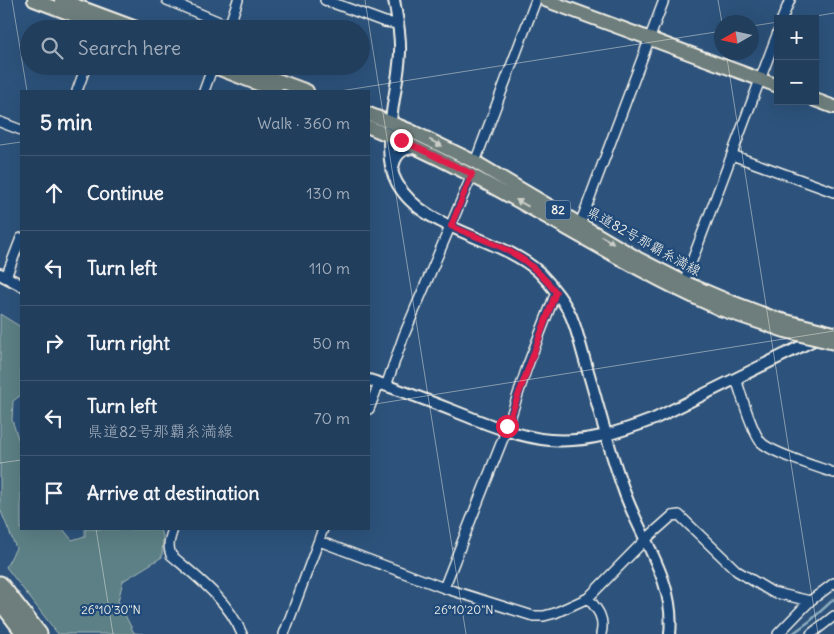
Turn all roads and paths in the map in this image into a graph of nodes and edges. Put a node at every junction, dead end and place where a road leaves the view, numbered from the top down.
1 (34, 0) edge
2 (61, 0) edge
3 (167, 0) edge
4 (238, 0) edge
5 (325, 0) edge
6 (394, 0) edge
7 (536, 0) edge
8 (545, 0) edge
9 (664, 0) edge
10 (790, 0) edge
11 (784, 15) edge
12 (84, 20) edge
13 (115, 20) edge
14 (212, 20) edge
15 (231, 20) edge
16 (398, 24) junction
17 (649, 39) junction
18 (774, 43) edge
19 (83, 75) edge
20 (209, 75) edge
21 (235, 75) edge
22 (264, 75) edge
23 (761, 79) junction
24 (774, 84) edge
25 (77, 90) edge
26 (204, 90) edge
27 (273, 90) edge
28 (304, 90) edge
29 (819, 101) edge
30 (834, 107) edge
31 (370, 115) edge
32 (0, 122) edge
33 (370, 127) edge
34 (391, 129) junction
35 (20, 130) edge
36 (418, 148) junction
37 (732, 155) junction
38 (473, 168) junction
39 (393, 172) junction
40 (834, 192) edge
41 (580, 224) junction
42 (451, 226) junction
43 (20, 240) edge
44 (3, 275) edge
45 (684, 282) junction
46 (20, 284) edge
47 (556, 292) junction
48 (722, 304) junction
49 (834, 329) edge
50 (834, 333) edge
51 (834, 343) edge
52 (736, 379) junction
53 (378, 383) edge
54 (370, 406) edge
55 (506, 430) junction
56 (607, 436) junction
57 (834, 473) edge
58 (173, 530) edge
59 (324, 530) edge
60 (645, 540) junction
61 (319, 541) junction
62 (834, 583) edge
63 (0, 584) edge
64 (444, 588) junction
65 (588, 598) junction
66 (0, 601) edge
67 (810, 601) junction
68 (834, 616) edge
69 (25, 634) edge
70 (39, 634) edge
71 (242, 634) edge
72 (284, 634) edge
73 (602, 634) edge
74 (670, 634) edge
75 (778, 634) edge
76 (810, 634) edge

1 - 12 main road
2 - 13 main road
3 - 14 street
4 - 15 street
5 - 16 street
6 - 16 street
7 - 38 street
8 - 17 main road
9 - 17 street
10 - 11 street
16 - 34 street
17 - 23 main road
17 - 41 street
18 - 23 street
19 - 25 street
20 - 26 street
21 - 27 main road
22 - 28 main road
23 - 24 main road
23 - 37 street
29 - 30 main road
31 - 34 main road, 県道82号那覇糸満線 / 82
32 - 35 street
33 - 34 main road, 県道82号那覇糸満線 / 82
34 - 36 main road, 県道82号那覇糸満線 / 82
34 -> 38 main road, 県道82号那覇糸満線 / 82
34 - 39 street
36 - 38 main road, 県道82号那覇糸満線 / 82
36 - 39 street
37 - 40 street
37 - 45 street
38 - 41 main road, 県道82号那覇糸満線 / 82
38 - 42 street
48 -> 38 main road, 県道82号那覇糸満線 / 82
39 - 42 street
41 -> 45 main road, 県道82号那覇糸満線 / 82
42 - 47 street
42 - 53 street
43 - 44 street
44 - 46 street
45 - 48 main road, 県道82号那覇糸満線 / 82
47 - 55 street
47 - 56 street
48 - 50 main road, 県道82号那覇糸満線 / 82, bridge
48 - 51 main road, 県道82号那覇糸満線 / 82, bridge
49 - 52 street
52 - 56 street
52 - 57 street
53 - 54 street
53 - 55 street
55 - 56 street
55 - 64 street
56 - 60 street
58 - 71 street
59 - 61 street
60 - 65 street
60 - 67 street
60 - 74 street
61 - 64 street
61 - 72 street
62 - 67 street
63 - 70 highway
64 - 65 street
65 - 73 street
66 - 69 highway
67 - 75 street
68 - 76 street

